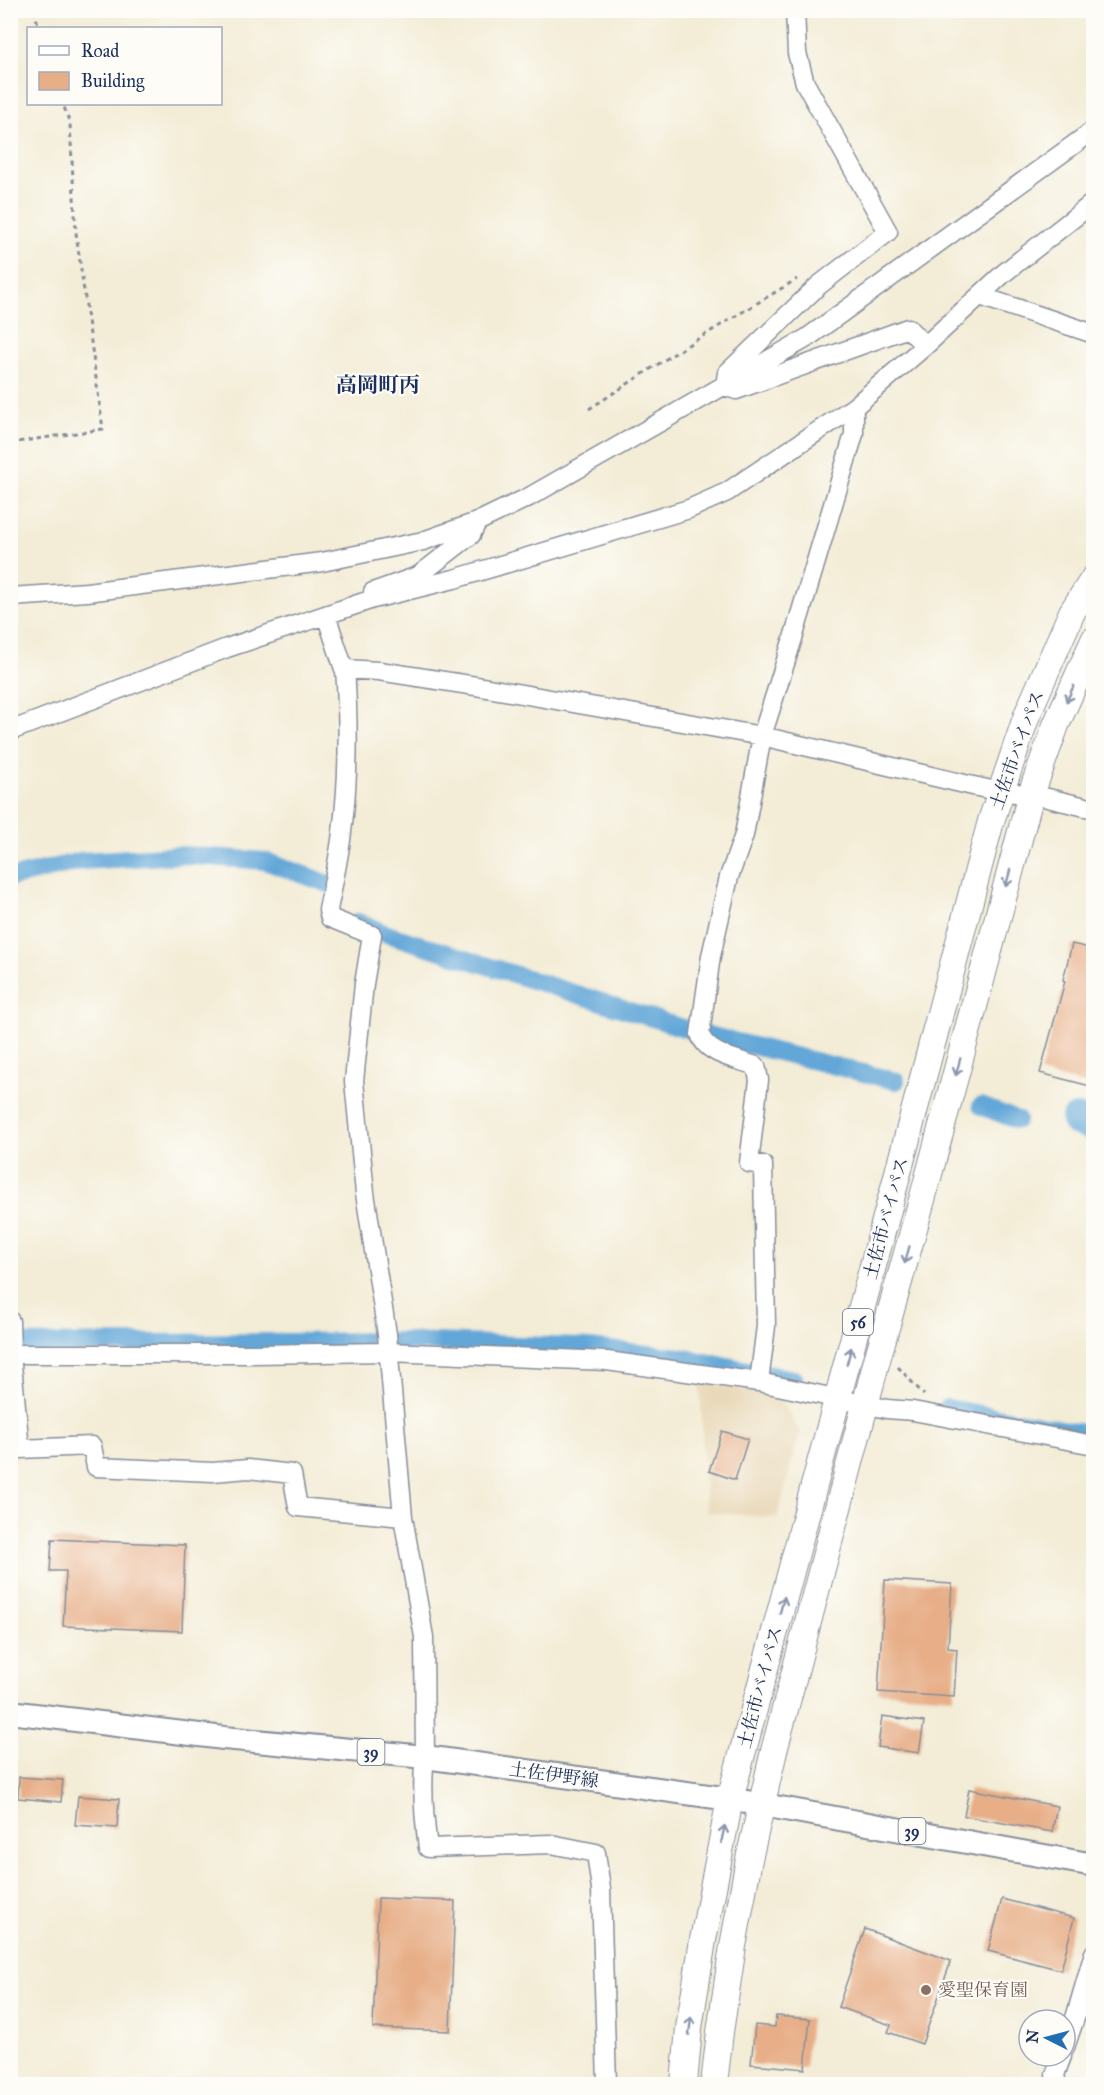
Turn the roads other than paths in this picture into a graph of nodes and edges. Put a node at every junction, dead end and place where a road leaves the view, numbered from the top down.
1 (795, 10) edge
2 (1094, 130) edge
3 (1094, 202) edge
4 (980, 296) junction
5 (1094, 334) edge
6 (925, 346) junction
7 (725, 386) junction
8 (854, 407) junction
9 (477, 522) junction
10 (1094, 578) edge
11 (10, 597) edge
12 (373, 600) junction
13 (326, 615) junction
14 (1094, 640) edge
15 (345, 669) junction
16 (10, 731) edge
17 (762, 736) junction
18 (1001, 792) junction
19 (1031, 794) junction
20 (1094, 809) edge
21 (10, 1321) edge
22 (11, 1339) edge
23 (388, 1345) junction
24 (11, 1348) edge
25 (11, 1354) edge
26 (760, 1374) junction
27 (838, 1399) junction
28 (866, 1405) junction
29 (1094, 1444) edge
30 (403, 1517) junction
31 (10, 1712) edge
32 (425, 1757) junction
33 (730, 1799) junction
34 (762, 1804) junction
35 (1094, 1865) edge
36 (1094, 1953) edge
37 (1086, 2010) edge
38 (1077, 2026) edge
39 (1057, 2068) edge
40 (1055, 2084) edge
41 (607, 2085) edge
42 (684, 2085) edge
43 (714, 2085) edge

1 - 7 street
2 - 7 street
3 - 4 street
4 - 5 street
4 - 6 street
6 - 7 street
6 - 8 street
7 - 9 street
8 - 12 street
8 - 17 street
9 - 11 street
9 - 12 street
10 - 18 highway, 土佐市バイパス / 56
12 - 13 street
13 - 15 street
13 - 16 street
14 -> 19 highway, 土佐市バイパス / 56
15 - 17 street
15 - 23 street
17 - 18 street
17 - 26 street
18 - 19 street
27 -> 18 highway, 土佐市バイパス / 56
19 - 20 street
19 -> 28 highway, 土佐市バイパス / 56
21 - 22 street
22 - 24 street
23 - 25 street
23 - 26 street
23 - 30 street
24 - 25 street
25 - 30 street
26 - 27 street
27 - 28 street
33 -> 27 highway, 土佐市バイパス / 56
28 - 29 street
28 - 34 highway, 土佐市バイパス / 56
30 - 32 street
31 - 32 main road, 土佐伊野線 / 39
32 - 33 main road, 土佐伊野線 / 39
32 - 41 street
33 - 34 main road, 土佐伊野線 / 39
42 -> 33 highway, 土佐市バイパス / 56
34 - 35 main road, 土佐伊野線 / 39
34 - 43 highway, 土佐市バイパス / 56
36 - 37 street
37 - 38 street
39 - 40 street

